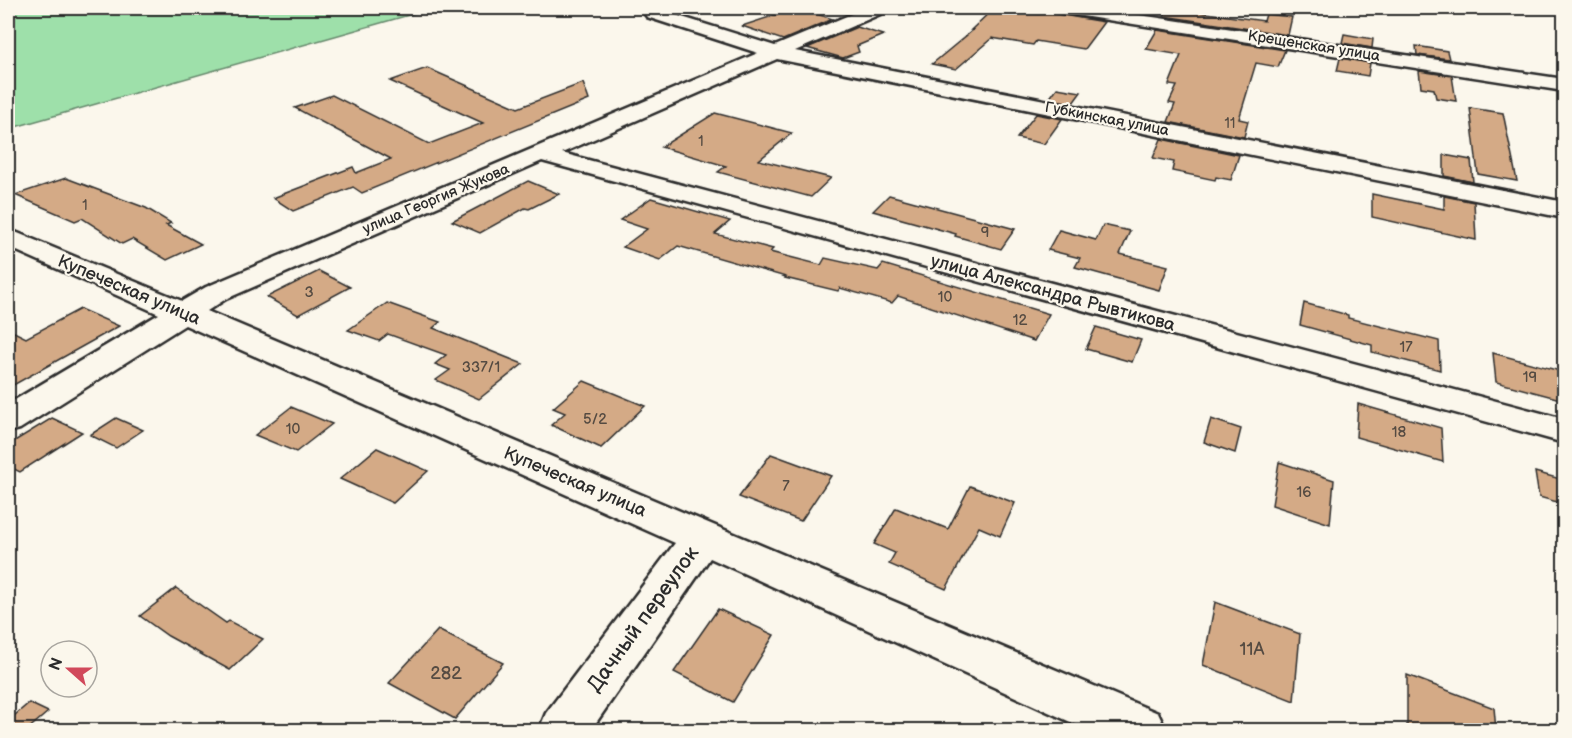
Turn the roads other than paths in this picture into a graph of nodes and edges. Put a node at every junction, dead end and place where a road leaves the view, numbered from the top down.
1 (879, 8) edge
2 (1063, 8) edge
3 (653, 13) dead end
4 (777, 53) junction
5 (1564, 86) edge
6 (542, 154) junction
7 (1564, 210) edge
8 (8, 237) edge
9 (184, 314) junction
10 (8, 420) edge
11 (1564, 431) edge
12 (702, 537) junction
13 (563, 730) edge
14 (1141, 730) edge

1 - 4 street, улица Георгия Жукова
2 - 5 street, Крещенская улица
3 - 4 street, Губкинская улица
4 - 6 street, улица Георгия Жукова
4 - 7 street, Губкинская улица
6 - 9 street, улица Георгия Жукова
6 - 11 street, улица Александра Рывтикова
8 - 9 street, Купеческая улица
9 - 10 street, улица Георгия Жукова
9 - 12 street, Купеческая улица
12 - 13 street, Дачный переулок
12 - 14 street, Купеческая улица

